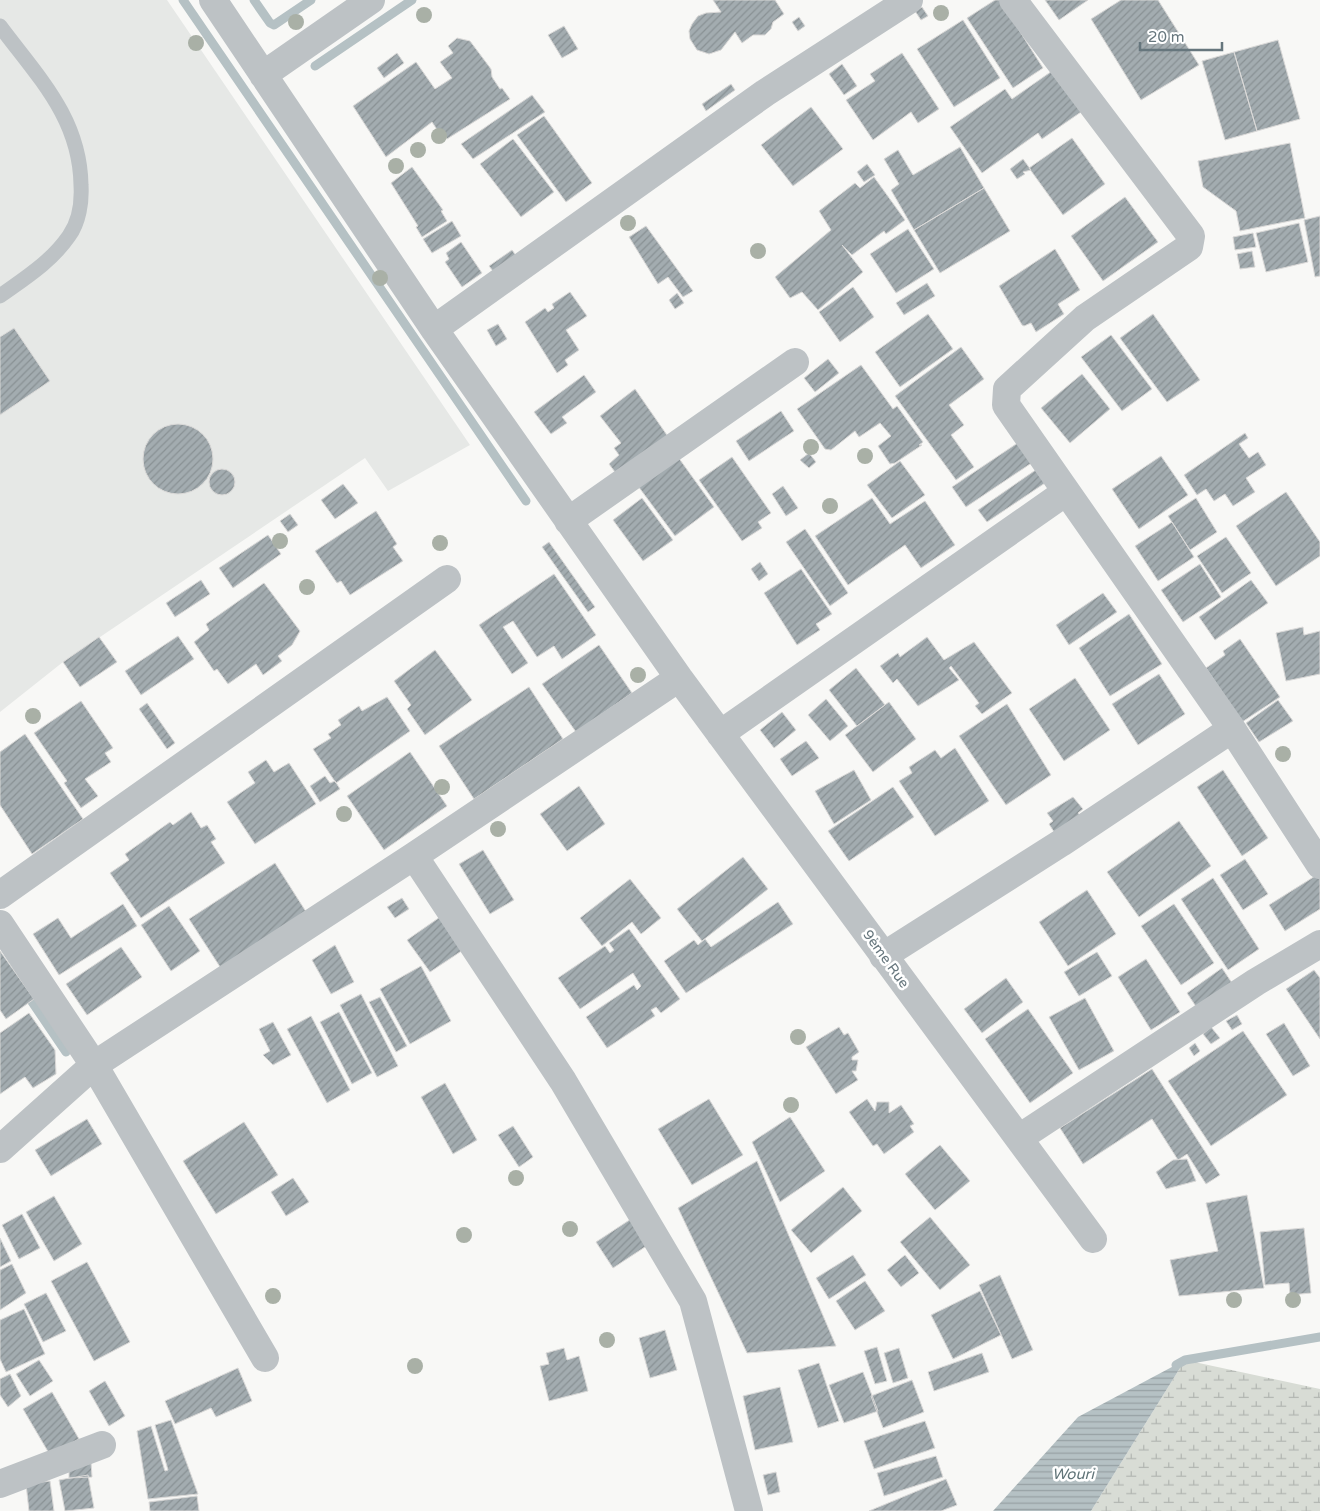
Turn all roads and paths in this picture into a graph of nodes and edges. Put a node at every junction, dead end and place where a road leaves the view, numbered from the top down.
1 (213, 0) edge
2 (371, 0) edge
3 (909, 0) edge
4 (1013, 0) edge
5 (0, 26) edge
6 (264, 75) junction
7 (0, 296) edge
8 (434, 329) junction
9 (795, 362) dead end
10 (1066, 492) junction
11 (568, 521) junction
12 (447, 579) dead end
13 (679, 678) junction
14 (1232, 729) junction
15 (720, 734) junction
16 (414, 856) junction
17 (1320, 865) edge
18 (0, 895) edge
19 (0, 924) edge
20 (1320, 944) edge
21 (883, 956) junction
22 (94, 1065) junction
23 (1019, 1138) junction
24 (0, 1149) edge
25 (1093, 1239) dead end
26 (266, 1358) dead end
27 (102, 1445) dead end
28 (0, 1484) edge
29 (749, 1511) edge

1 - 6 street, 9ème Rue
2 - 6 street
3 - 8 street
4 - 10 street
5 - 7 lane
6 - 8 street, 9ème Rue
8 - 11 street, 9ème Rue
9 - 11 street
10 - 14 street
10 - 15 street
11 - 13 street, 9ème Rue
12 - 18 street
13 - 15 street, 9ème Rue
13 - 16 street
14 - 17 street
14 - 21 street
15 - 21 street, 9ème Rue
16 - 22 street
16 - 29 street
19 - 22 street
20 - 23 street
21 - 23 street, 9ème Rue
22 - 24 street
22 - 26 street
23 - 25 street, 9ème Rue
27 - 28 street

